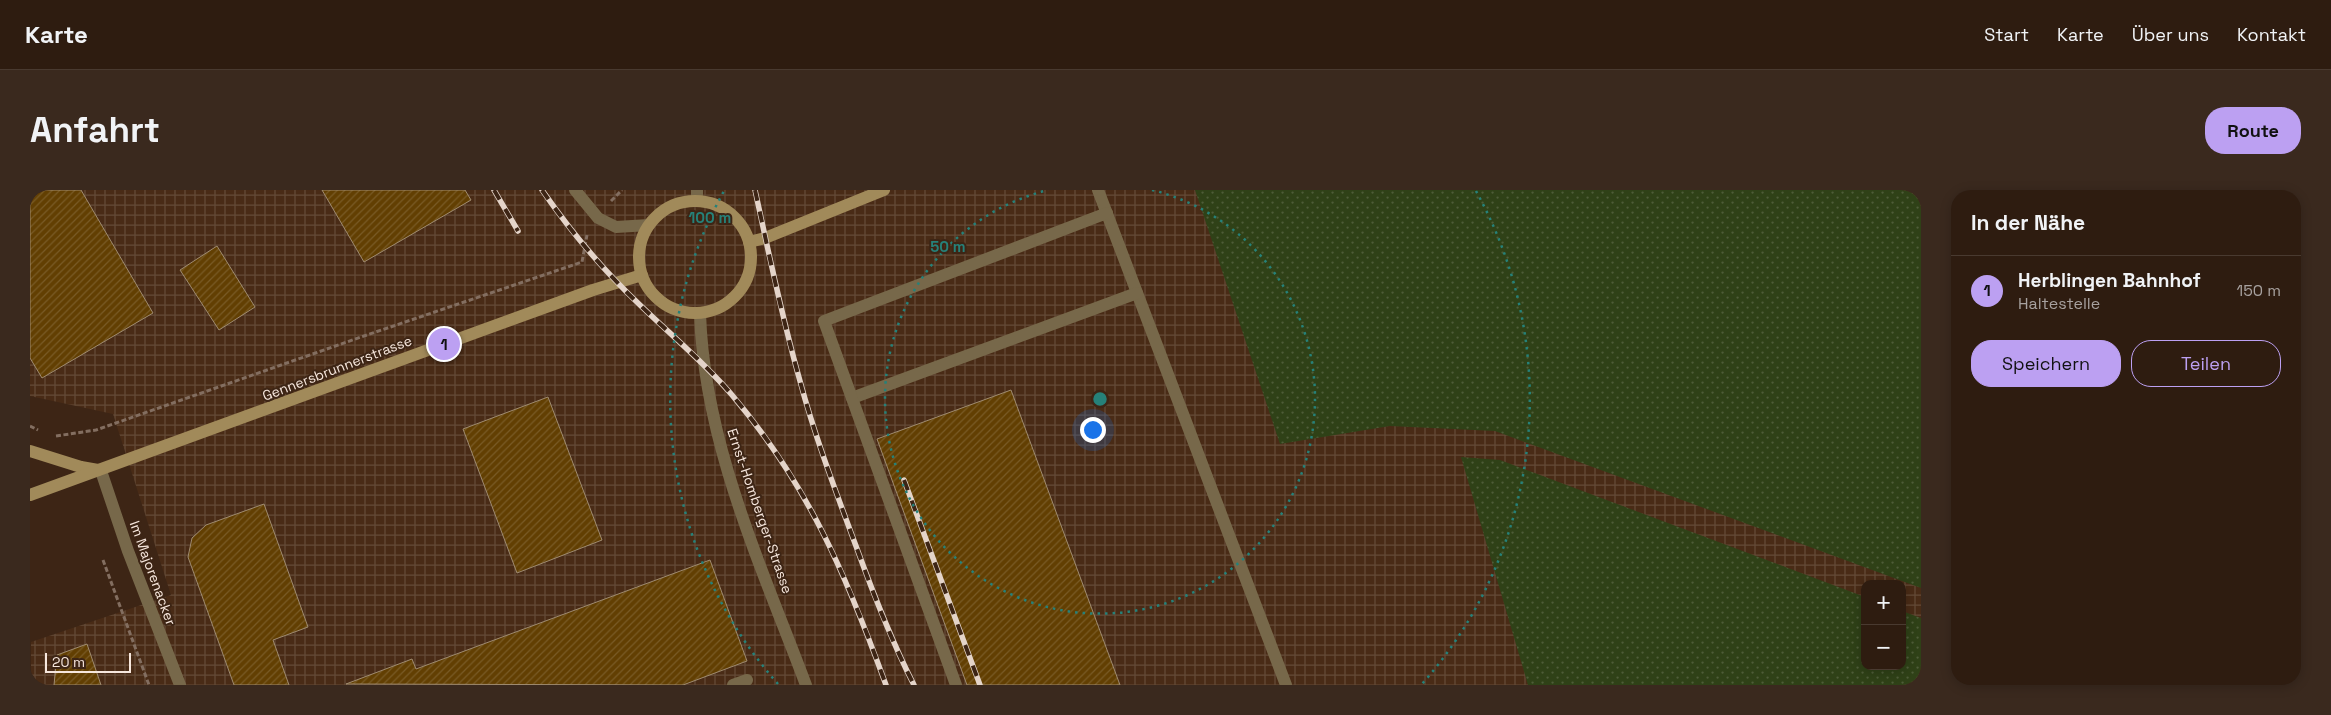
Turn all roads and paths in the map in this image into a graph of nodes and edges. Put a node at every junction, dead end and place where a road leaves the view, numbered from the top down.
1 (575, 190) edge
2 (622, 190) edge
3 (884, 190) edge
4 (1098, 190) edge
5 (697, 195) edge
6 (611, 201) dead end
7 (1107, 213) junction
8 (649, 225) junction
9 (586, 235) dead end
10 (749, 242) junction
11 (642, 275) junction
12 (1137, 293) junction
13 (700, 313) junction
14 (852, 398) junction
15 (30, 426) edge
16 (44, 433) dead end
17 (52, 436) dead end
18 (30, 451) edge
19 (101, 471) junction
20 (30, 495) edge
21 (104, 560) dead end
22 (747, 680) dead end
23 (150, 685) edge
24 (180, 685) edge
25 (733, 685) edge
26 (806, 685) edge
27 (956, 685) edge
28 (1286, 685) edge

1 - 8 street
2 - 6 path
3 - 10 street
4 - 7 street
5 - 8 street
5 - 10 street
7 - 12 street
7 - 14 street
8 - 11 street
9 - 17 path
10 - 13 street
11 - 13 street
11 - 19 street, Gennersbrunnerstrasse
12 - 14 street
12 - 28 street
13 - 26 street, Ernst-Homberger-Strasse
14 - 27 street
15 - 16 path
18 - 19 street
19 - 20 street, Gennersbrunnerstrasse
19 - 24 street, Im Majorenacker
21 - 23 path
22 - 25 street

